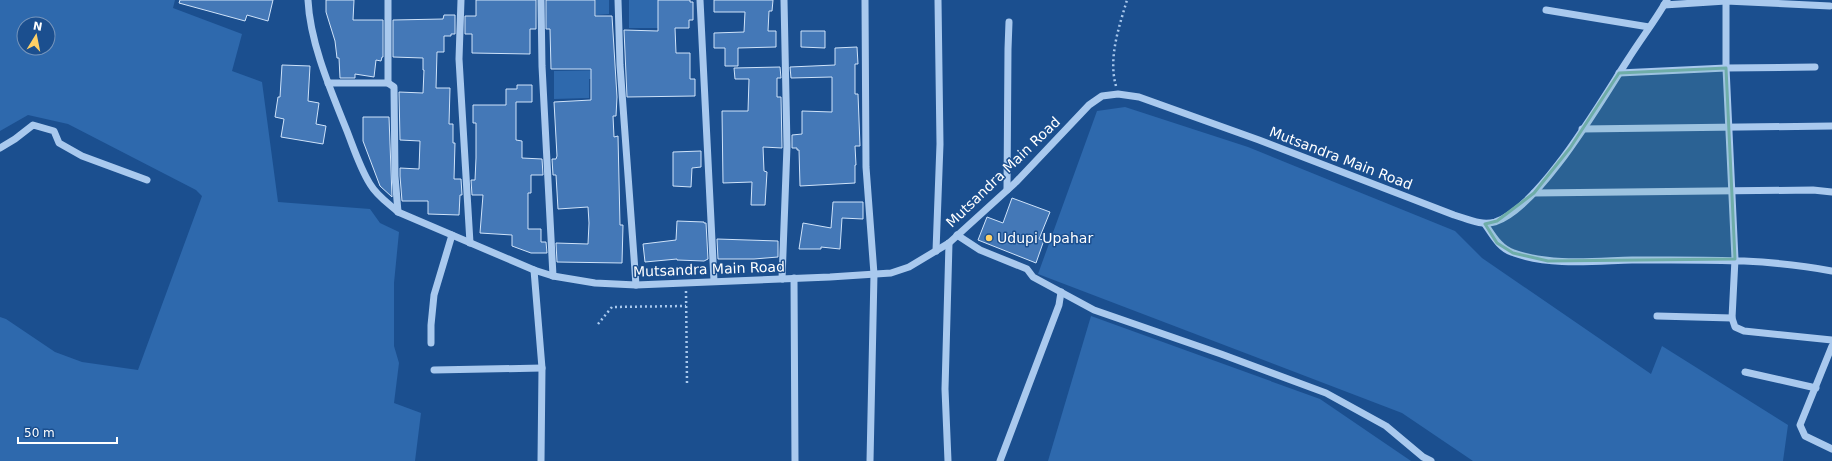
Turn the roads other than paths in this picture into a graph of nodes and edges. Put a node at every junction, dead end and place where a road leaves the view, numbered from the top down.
1 (308, 0) edge
2 (388, 0) edge
3 (461, 0) edge
4 (540, 0) edge
5 (618, 0) edge
6 (700, 0) edge
7 (784, 0) edge
8 (865, 0) edge
9 (938, 0) edge
10 (1726, 1) edge
11 (1666, 3) edge
12 (1830, 6) dead end
13 (1546, 10) dead end
14 (1009, 22) dead end
15 (1649, 27) junction
16 (1726, 68) junction
17 (1815, 68) dead end
18 (1619, 73) junction
19 (388, 83) junction
20 (328, 84) junction
21 (1832, 126) edge
22 (1728, 127) junction
23 (1582, 129) junction
24 (0, 148) edge
25 (147, 180) dead end
26 (1007, 190) junction
27 (1732, 191) junction
28 (1832, 192) edge
29 (1534, 193) junction
30 (398, 212) junction
31 (1485, 224) junction
32 (452, 235) junction
33 (957, 235) junction
34 (470, 243) junction
35 (949, 243) junction
36 (936, 251) junction
37 (1735, 259) junction
38 (534, 270) junction
39 (1832, 270) edge
40 (874, 274) junction
41 (553, 276) junction
42 (794, 278) junction
43 (782, 279) junction
44 (714, 281) junction
45 (636, 285) junction
46 (1061, 292) junction
47 (1657, 316) dead end
48 (1732, 318) junction
49 (1832, 340) edge
50 (431, 343) dead end
51 (1832, 346) edge
52 (1829, 363) edge
53 (542, 368) junction
54 (434, 370) dead end
55 (1745, 372) dead end
56 (1816, 388) junction
57 (1832, 449) edge
58 (541, 461) edge
59 (795, 461) edge
60 (870, 461) edge
61 (948, 461) edge
62 (1000, 461) edge
63 (1431, 461) edge

1 - 20 street, Mutsandra Main Road
2 - 19 street
3 - 34 street
4 - 41 street
5 - 45 street
6 - 44 street
7 - 43 street
8 - 40 street
9 - 36 street
10 - 11 street
10 - 12 street
10 - 16 street
11 - 15 street
13 - 15 street
14 - 26 street
15 - 18 street
16 - 17 street
16 - 18 street
16 - 22 street
18 - 23 street
19 - 20 street
19 - 30 street
20 - 30 street, Mutsandra Main Road
21 - 22 street
22 - 23 street
22 - 27 street
23 - 29 street
24 - 25 street
26 - 31 street, Mutsandra Main Road
26 - 33 street, Mutsandra Main Road
27 - 28 street
27 - 29 street
27 - 37 street
29 - 31 street
30 - 32 street, Mutsandra Main Road
31 - 37 street
32 - 34 street, Mutsandra Main Road
32 - 50 street
33 - 35 street, Mutsandra Main Road
33 - 46 street
34 - 38 street, Mutsandra Main Road
35 - 36 street, Mutsandra Main Road
35 - 61 street
36 - 40 street, Mutsandra Main Road
37 - 39 street
37 - 48 street
38 - 41 street, Mutsandra Main Road
38 - 53 street
40 - 42 street, Mutsandra Main Road
40 - 60 street
41 - 45 street, Mutsandra Main Road
42 - 43 street, Mutsandra Main Road
42 - 59 street
43 - 44 street, Mutsandra Main Road
44 - 45 street, Mutsandra Main Road
46 - 62 street
46 - 63 street
47 - 48 street
48 - 49 street
51 - 52 street
52 - 56 street
53 - 54 street
53 - 58 street
55 - 56 street
56 - 57 street

